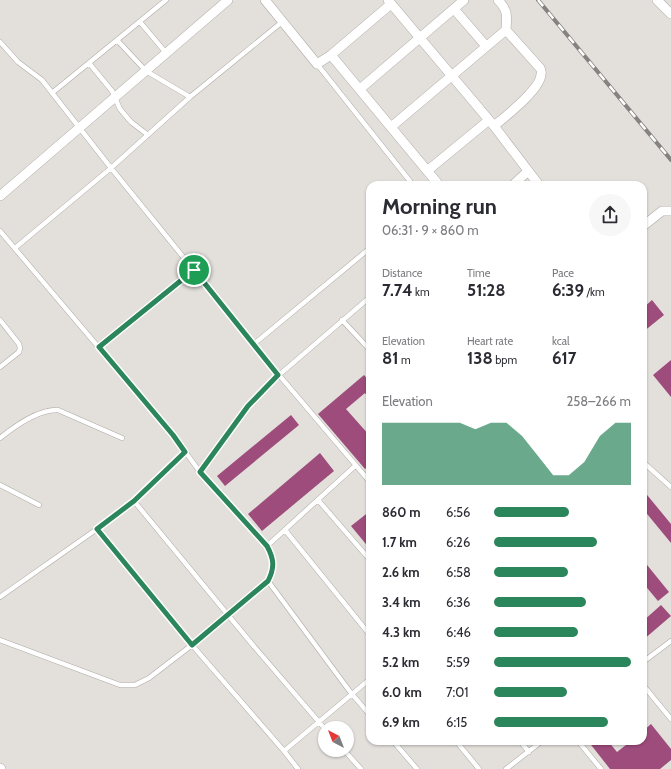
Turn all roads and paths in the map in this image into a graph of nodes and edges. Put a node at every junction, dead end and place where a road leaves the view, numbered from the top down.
1 (166, 0) edge
2 (228, 0) edge
3 (265, 0) edge
4 (464, 0) edge
5 (498, 0) edge
6 (657, 0) edge
7 (390, 2) edge
8 (454, 9) junction
9 (671, 14) edge
10 (283, 21) junction
11 (140, 22) junction
12 (506, 30) junction
13 (420, 38) junction
14 (118, 40) junction
15 (0, 42) edge
16 (486, 46) junction
17 (167, 54) junction
18 (331, 55) junction
19 (89, 63) junction
20 (317, 64) junction
21 (146, 71) junction
22 (452, 76) junction
23 (360, 89) junction
24 (52, 93) junction
25 (115, 97) junction
26 (190, 97) junction
27 (492, 123) junction
28 (79, 127) junction
29 (391, 127) junction
30 (148, 136) junction
31 (111, 168) junction
32 (427, 171) junction
33 (528, 171) junction
34 (410, 181) edge
35 (436, 181) edge
36 (517, 181) edge
37 (536, 181) edge
38 (0, 196) edge
39 (671, 211) edge
40 (647, 223) edge
41 (0, 231) edge
42 (15, 248) junction
43 (366, 251) edge
44 (194, 270) junction
45 (366, 300) edge
46 (0, 320) edge
47 (342, 320) junction
48 (254, 344) junction
49 (366, 346) edge
50 (99, 347) junction
51 (0, 368) edge
52 (278, 375) junction
53 (0, 438) edge
54 (122, 438) dead end
55 (185, 452) junction
56 (356, 466) junction
57 (647, 466) edge
58 (200, 472) junction
59 (366, 477) edge
60 (0, 485) edge
61 (671, 487) edge
62 (318, 500) junction
63 (134, 501) junction
64 (38, 505) dead end
65 (97, 529) junction
66 (285, 530) junction
67 (267, 546) junction
68 (366, 555) edge
69 (268, 581) junction
70 (0, 597) edge
71 (228, 614) junction
72 (366, 630) edge
73 (0, 640) edge
74 (671, 641) edge
75 (192, 645) junction
76 (647, 659) edge
77 (366, 682) edge
78 (647, 690) edge
79 (352, 693) junction
80 (366, 710) edge
81 (671, 720) edge
82 (318, 721) junction
83 (396, 745) edge
84 (459, 745) edge
85 (523, 745) edge
86 (537, 745) edge
87 (581, 745) edge
88 (284, 751) junction
89 (529, 752) junction
90 (350, 757) edge
91 (298, 769) edge
92 (361, 769) edge
93 (417, 769) edge
94 (480, 769) edge
95 (506, 769) edge
96 (601, 769) edge

1 - 11 lane
2 - 17 street
3 - 10 street
4 - 8 street
5 - 12 street
6 - 9 street
7 - 13 street
7 - 18 street
8 - 13 street
8 - 16 street
10 - 20 street
10 - 26 lane
11 - 14 lane
11 - 17 lane
12 - 16 street
12 - 27 street
13 - 22 street
13 - 23 street
14 - 19 lane
14 - 21 lane
15 - 24 lane
16 - 22 street
17 - 21 street
18 - 20 street
18 - 23 street
19 - 24 lane
19 - 25 lane
20 - 34 lane
21 - 25 street
21 - 26 lane
22 - 27 street
22 - 29 street
23 - 29 street
24 - 28 lane
25 - 28 street
25 - 30 lane
26 - 30 lane
27 - 32 street
27 - 33 street
28 - 31 lane
28 - 38 street
29 - 32 street
30 - 31 lane
31 - 42 lane
31 - 44 lane
32 - 35 street
33 - 36 street
33 - 37 street
39 - 40 street
41 - 42 lane
42 - 50 lane
43 - 48 lane
44 - 48 lane
44 - 50 lane
45 - 47 lane
46 - 51 lane
47 - 49 lane
47 - 52 lane
48 - 52 lane
50 - 55 lane
52 - 56 lane
52 - 58 lane
53 - 54 lane
55 - 58 lane
55 - 63 lane
56 - 59 lane
56 - 62 lane
57 - 61 lane
58 - 67 lane
60 - 64 lane
62 - 66 lane
62 - 68 lane
63 - 65 lane
63 - 71 lane
65 - 70 lane
65 - 75 lane
66 - 67 lane
66 - 72 lane
67 - 69 lane
69 - 71 lane
69 - 79 lane
71 - 75 lane
71 - 82 lane
73 - 75 lane
74 - 76 lane
75 - 88 lane
77 - 79 lane
78 - 81 lane
79 - 80 lane
79 - 82 lane
82 - 88 lane
83 - 93 lane
84 - 94 lane
85 - 89 lane
86 - 89 lane
87 - 96 lane
88 - 91 lane
89 - 95 lane
90 - 92 lane

